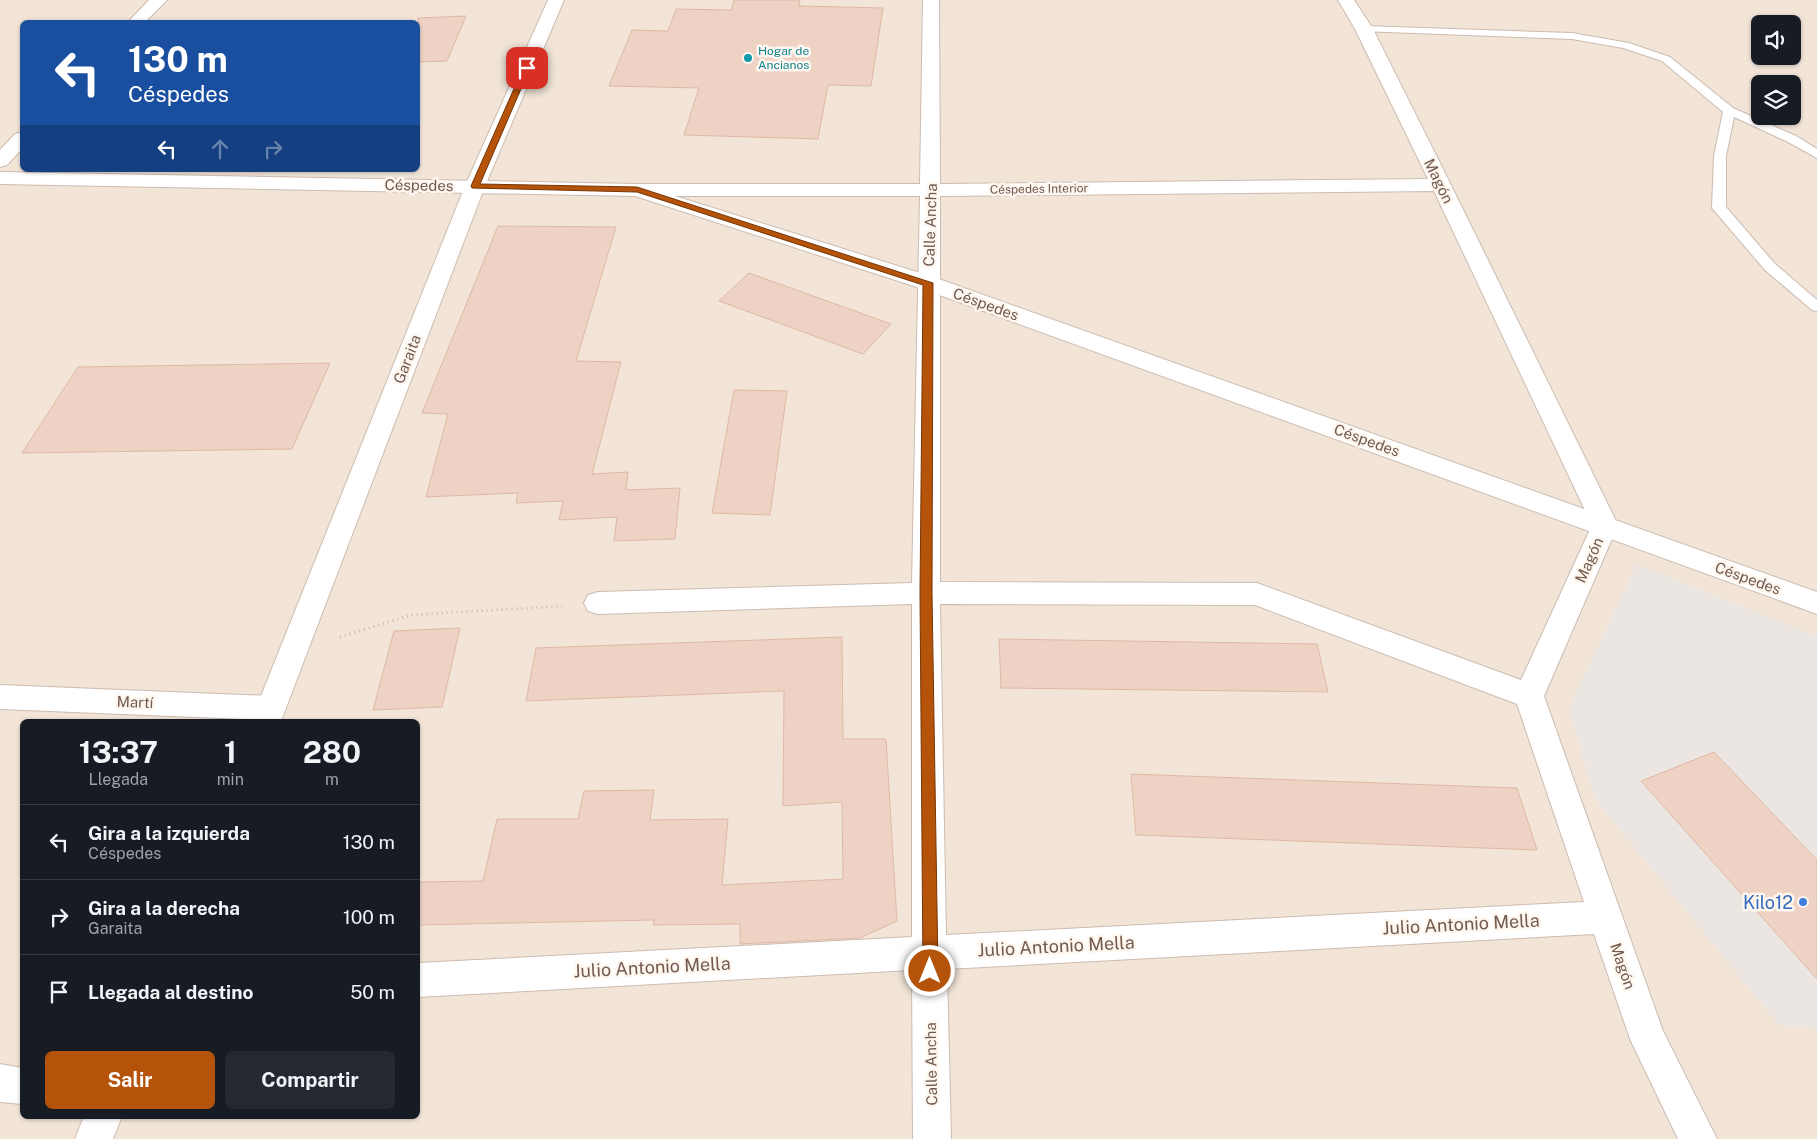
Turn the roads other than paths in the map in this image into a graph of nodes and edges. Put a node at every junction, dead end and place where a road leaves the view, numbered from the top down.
1 (158, 0) edge
2 (556, 0) edge
3 (931, 0) edge
4 (1346, 0) edge
5 (138, 20) edge
6 (1364, 29) junction
7 (1729, 111) junction
8 (20, 140) edge
9 (1817, 154) edge
10 (0, 161) edge
11 (0, 178) edge
12 (1441, 185) junction
13 (475, 186) junction
14 (637, 190) junction
15 (931, 190) junction
16 (928, 283) junction
17 (1817, 307) edge
18 (1605, 525) junction
19 (926, 593) junction
20 (598, 603) road end
21 (1817, 604) edge
22 (1528, 696) junction
23 (0, 697) edge
24 (268, 715) edge
25 (1606, 917) junction
26 (930, 952) junction
27 (420, 980) edge
28 (0, 1083) edge
29 (20, 1086) edge
30 (102, 1119) edge
31 (94, 1139) edge
32 (932, 1139) edge
33 (1698, 1139) edge

1 - 5 street
2 - 13 street, Garaita
3 - 15 street, Calle Ancha
4 - 6 street, Magón
6 - 7 lane
6 - 12 street, Magón
7 - 9 lane
7 - 17 lane
8 - 10 street
11 - 13 street, Céspedes
12 - 15 street, Céspedes Interior
12 - 18 street, Magón
13 - 14 street, Céspedes
13 - 24 street, Garaita
14 - 15 street, Céspedes Interior
14 - 16 street, Céspedes
15 - 16 street, Calle Ancha
16 - 18 street, Céspedes
16 - 19 street, Calle Ancha
18 - 21 street, Céspedes
18 - 22 street, Magón
19 - 20 street
19 - 22 street
19 - 26 street, Calle Ancha
22 - 25 street, Magón
23 - 24 street, Martí
25 - 26 street, Julio Antonio Mella
25 - 33 street, Magón
26 - 27 street, Julio Antonio Mella
26 - 32 street, Calle Ancha
28 - 29 street
30 - 31 street

